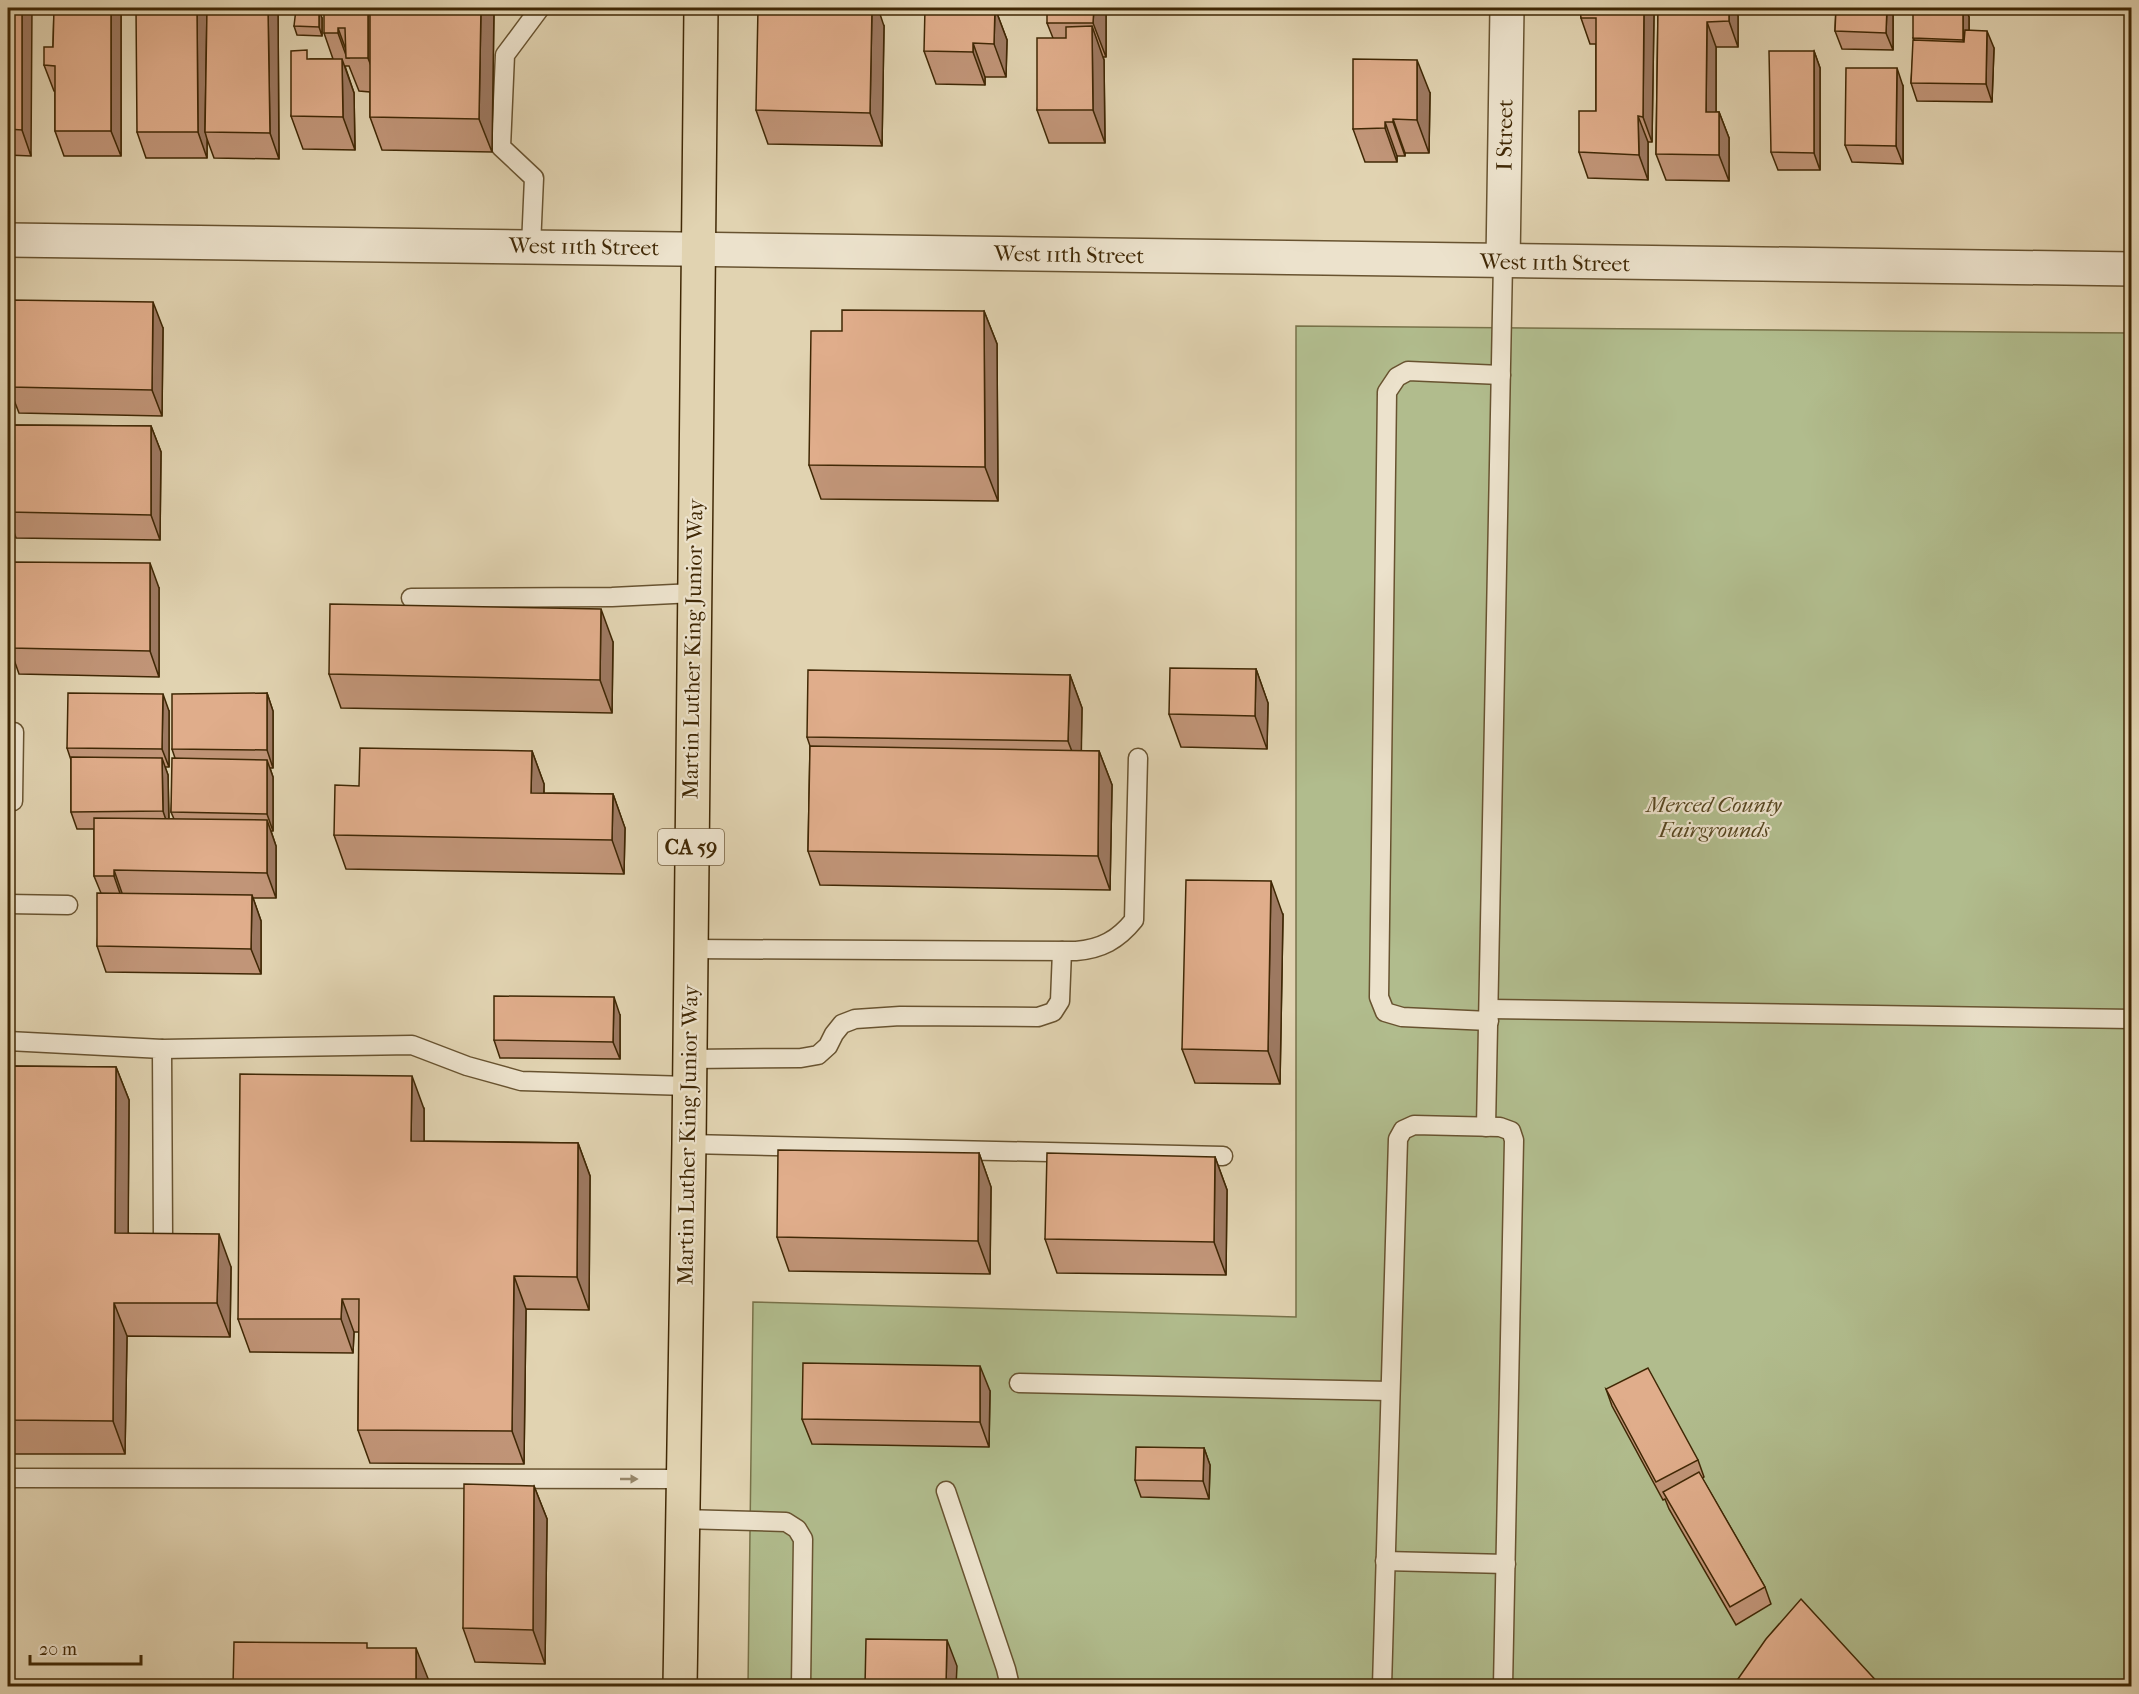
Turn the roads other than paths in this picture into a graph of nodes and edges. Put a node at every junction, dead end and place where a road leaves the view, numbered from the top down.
1 (540, 8) edge
2 (701, 8) edge
3 (1507, 8) edge
4 (8, 240) edge
5 (531, 246) junction
6 (698, 248) junction
7 (1503, 262) junction
8 (2132, 269) edge
9 (1501, 375) junction
10 (694, 593) junction
11 (411, 598) dead end
12 (8, 732) edge
13 (1138, 758) dead end
14 (8, 801) edge
15 (8, 904) edge
16 (68, 905) dead end
17 (690, 949) junction
18 (1062, 951) junction
19 (1489, 1015) junction
20 (2132, 1019) edge
21 (8, 1041) edge
22 (162, 1049) junction
23 (689, 1073) junction
24 (1486, 1127) junction
25 (689, 1144) junction
26 (1223, 1156) dead end
27 (164, 1238) edge
28 (1019, 1383) dead end
29 (1390, 1391) junction
30 (8, 1478) edge
31 (683, 1479) junction
32 (946, 1491) dead end
33 (682, 1519) junction
34 (1385, 1561) junction
35 (1506, 1564) junction
36 (680, 1686) edge
37 (801, 1686) edge
38 (1010, 1686) edge
39 (1382, 1686) edge
40 (1503, 1686) edge

1 - 5 lane
2 - 6 highway, Martin Luther King Junior Way / CA 59
3 - 7 street, I Street
4 - 5 street, West 11th Street
5 - 6 street, West 11th Street
6 - 7 street, West 11th Street
6 - 10 highway, Martin Luther King Junior Way / CA 59
7 - 8 street, West 11th Street
7 - 9 lane
9 - 19 lane
9 - 19 lane
10 - 11 lane
10 - 17 highway, Martin Luther King Junior Way / CA 59
12 - 14 lane
13 - 18 lane
15 - 16 lane
17 - 18 lane
17 - 23 highway, Martin Luther King Junior Way / CA 59
18 - 23 lane
19 - 20 lane
19 - 24 lane
21 - 22 lane
22 - 23 lane
22 - 27 lane
23 - 25 highway, Martin Luther King Junior Way / CA 59
24 - 29 lane
24 - 35 lane
25 - 26 lane
25 - 31 highway, Martin Luther King Junior Way / CA 59
28 - 29 lane
29 - 34 lane
30 -> 31 lane
31 - 33 highway, Martin Luther King Junior Way / CA 59
32 - 38 lane
33 - 36 highway, Martin Luther King Junior Way / CA 59
33 - 37 lane
34 - 35 lane
34 - 39 lane
35 - 40 lane

